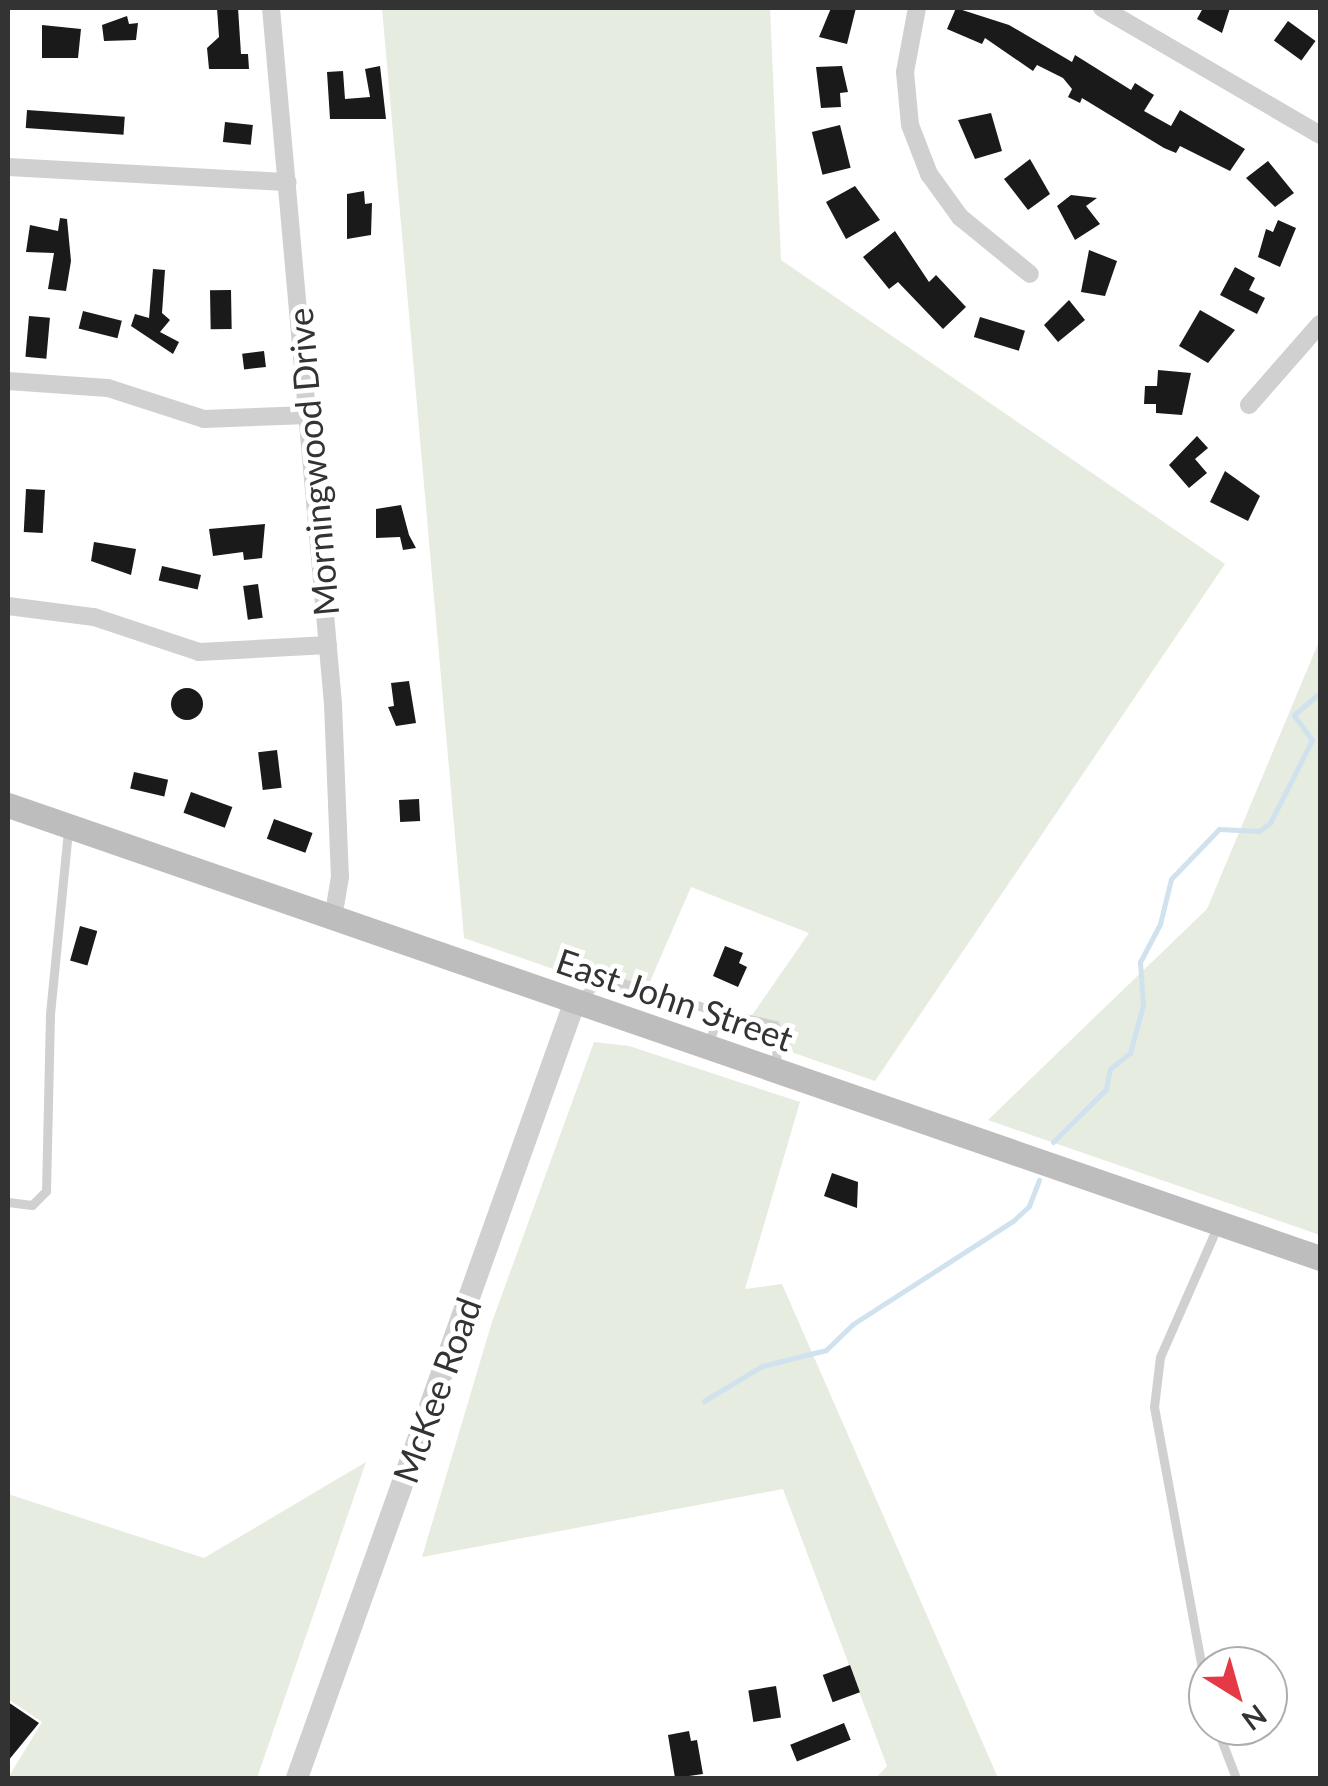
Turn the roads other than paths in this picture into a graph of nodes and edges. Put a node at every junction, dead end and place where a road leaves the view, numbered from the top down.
1 (271, 8) edge
2 (917, 8) edge
3 (1102, 8) edge
4 (1141, 16) edge
5 (1320, 134) edge
6 (8, 167) edge
7 (288, 182) junction
8 (1030, 274) dead end
9 (1320, 324) edge
10 (8, 381) edge
11 (1249, 405) dead end
12 (308, 415) junction
13 (8, 606) edge
14 (328, 645) junction
15 (8, 805) edge
16 (68, 826) junction
17 (333, 918) junction
18 (574, 1001) junction
19 (719, 1012) junction
20 (708, 1046) junction
21 (777, 1071) junction
22 (8, 1202) edge
23 (1219, 1223) junction
24 (1320, 1258) edge
25 (1198, 1646) edge
26 (1224, 1746) edge
27 (297, 1778) edge
28 (1236, 1778) edge

1 - 7 street, Morningwood Drive
2 - 8 street
3 - 4 street
4 - 5 street
6 - 7 street
7 - 12 street, Morningwood Drive
9 - 11 street
10 - 12 street
12 - 14 street, Morningwood Drive
13 - 14 street
14 - 17 street, Morningwood Drive
15 - 16 main road, East John Street
16 - 17 main road, East John Street
16 - 22 lane
17 - 18 main road, East John Street
18 - 19 lane
18 - 20 main road, East John Street
18 - 27 street, McKee Road
19 - 20 lane
19 - 21 lane
20 - 21 main road, East John Street
21 - 23 main road, East John Street
23 - 24 main road, East John Street
23 - 25 lane
26 - 28 lane

